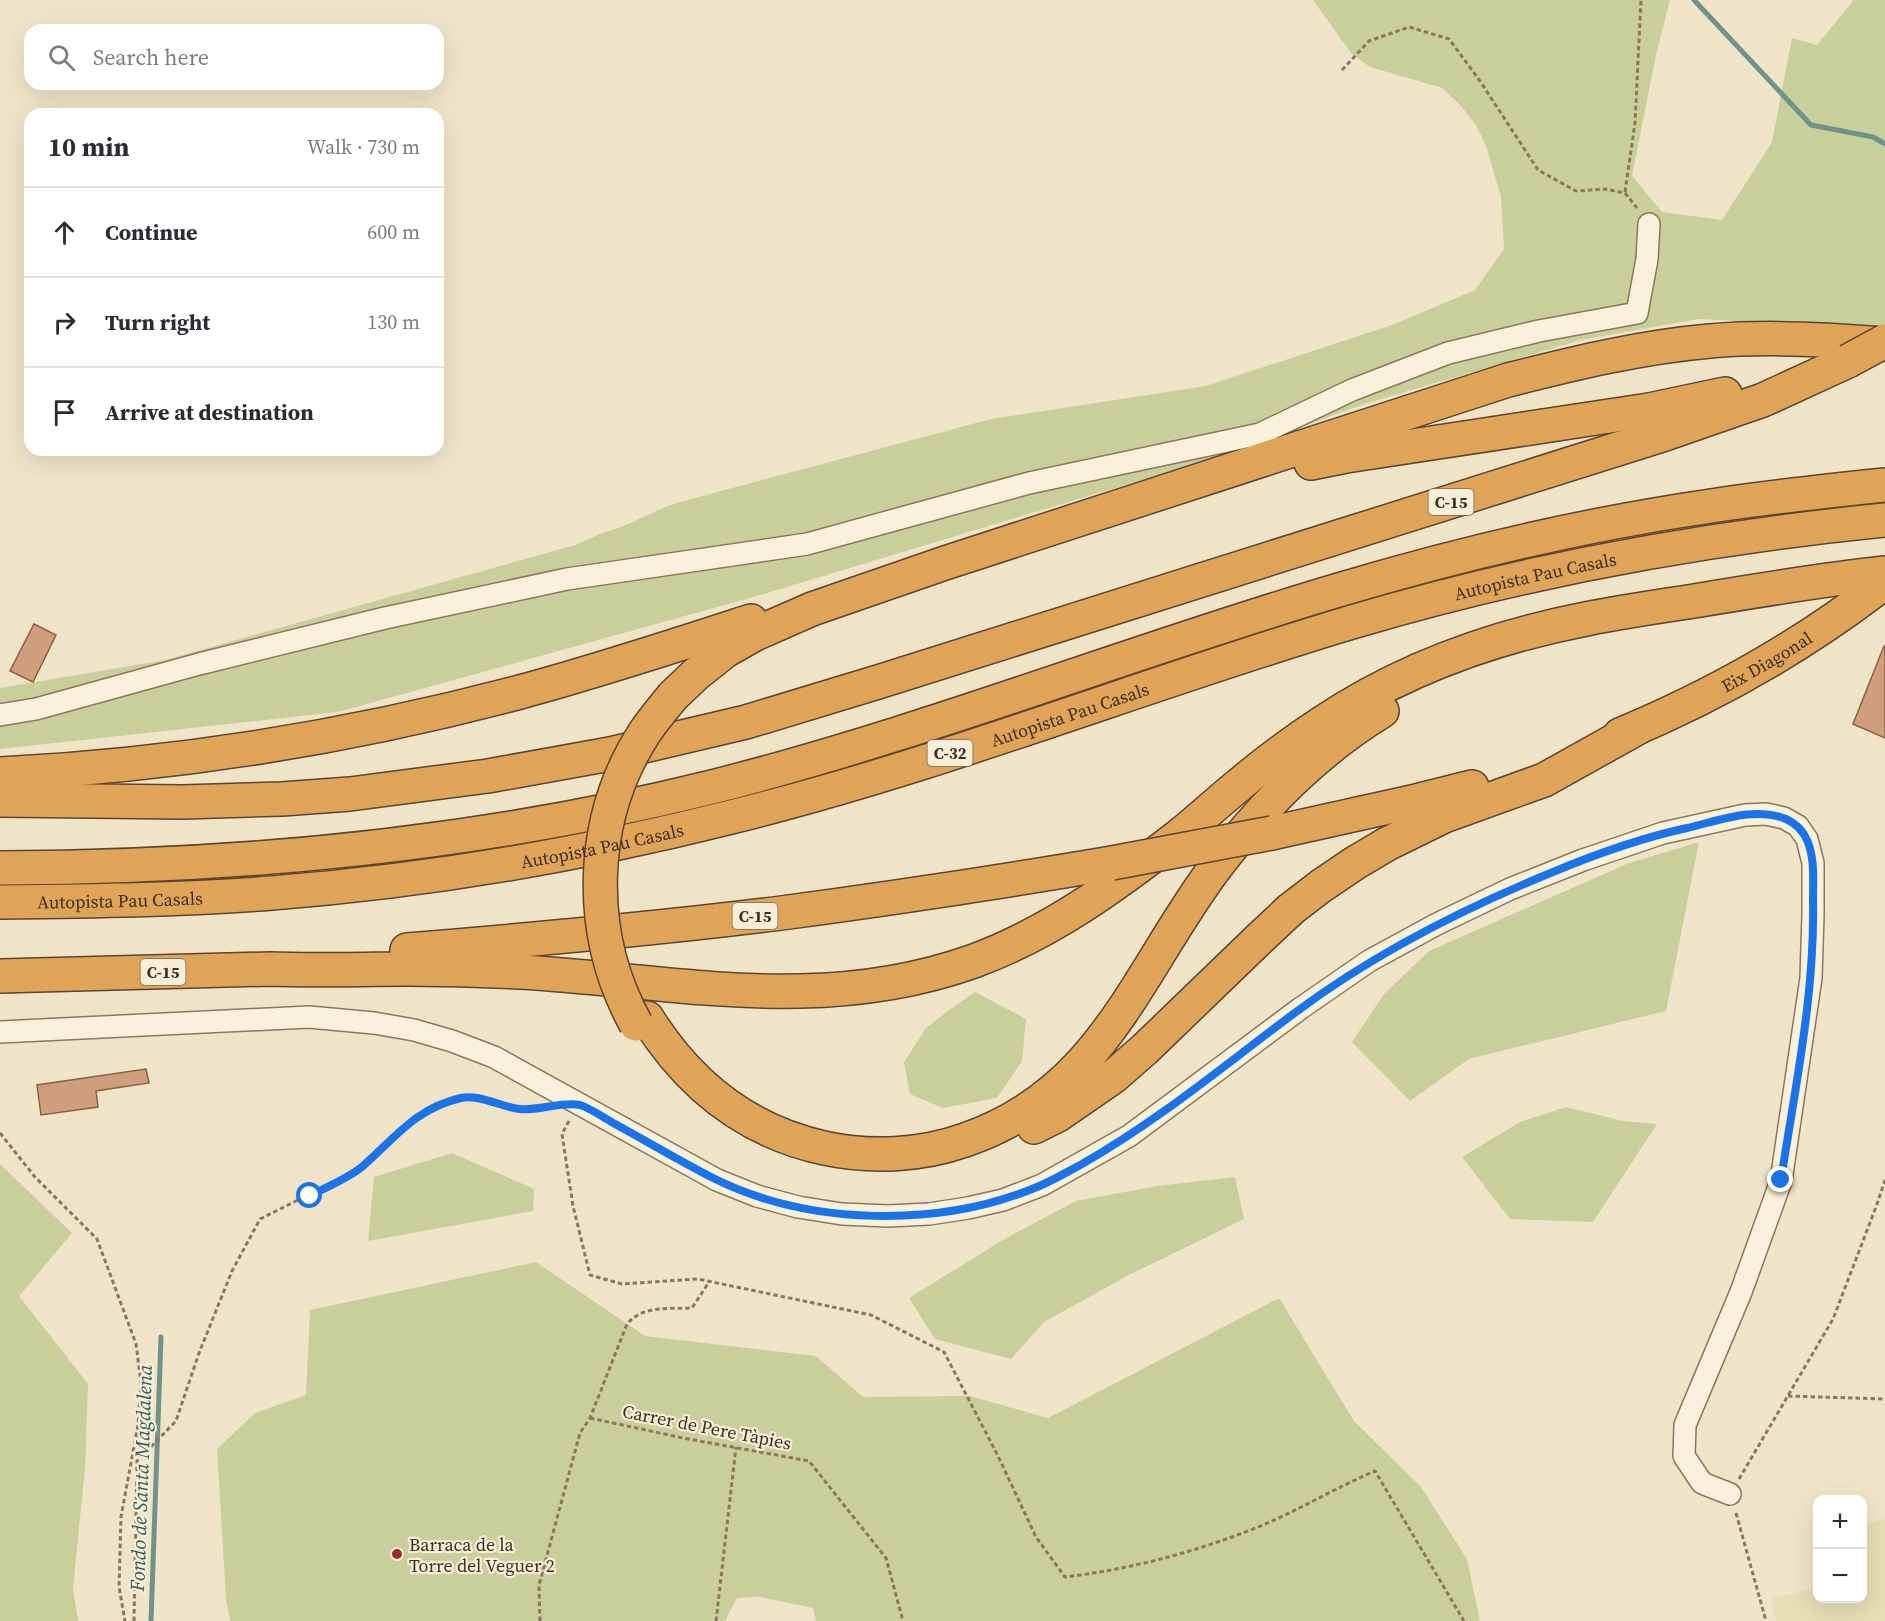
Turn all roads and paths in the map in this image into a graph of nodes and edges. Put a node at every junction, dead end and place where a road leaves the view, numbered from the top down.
1 (1641, 0) edge
2 (1342, 70) dead end
3 (1625, 193) junction
4 (1649, 224) joint
5 (1885, 342) edge
6 (1814, 376) junction
7 (1885, 485) edge
8 (1885, 520) edge
9 (945, 563) junction
10 (1885, 573) edge
11 (1885, 582) edge
12 (1774, 588) junction
13 (678, 700) junction
14 (0, 714) edge
15 (1639, 727) junction
16 (0, 774) edge
17 (0, 800) edge
18 (84, 802) junction
19 (0, 806) edge
20 (0, 868) edge
21 (0, 902) edge
22 (397, 951) junction
23 (0, 960) edge
24 (270, 969) junction
25 (0, 976) edge
26 (641, 1021) junction
27 (0, 1032) edge
28 (579, 1105) junction
29 (0, 1133) edge
30 (1885, 1180) edge
31 (709, 1282) junction
32 (1788, 1396) junction
33 (1885, 1399) edge
34 (590, 1418) junction
35 (736, 1447) junction
36 (1730, 1494) junction
37 (125, 1621) edge
38 (134, 1621) edge
39 (540, 1621) edge
40 (716, 1621) edge
41 (903, 1621) edge
42 (1464, 1621) edge
43 (1766, 1621) edge

1 - 3 path
2 - 3 path
3 - 4 path
4 - 14 street
5 - 6 highway, C-15, bridge
5 - 9 highway
6 - 13 highway
6 - 18 highway, C-15
7 - 20 highway, Autopista Pau Casals / C-32
8 - 21 highway, Autopista Pau Casals / C-32
9 - 13 highway
9 - 16 highway
10 - 12 highway
11 - 15 highway, Eix Diagonal / C-15
12 - 24 highway
12 - 26 highway
13 - 26 highway
15 - 22 highway, C-15, bridge
15 - 26 highway
17 - 18 highway, C-15
18 - 19 highway
22 - 23 highway
22 - 24 highway, C-15
24 - 25 highway, C-15
27 - 28 street
28 - 31 path
28 - 36 street
28 - 38 path
29 - 37 path
30 - 32 path
31 - 34 path
31 - 42 path
32 - 33 path
32 - 36 path
34 - 35 path, Carrer de Pere Tàpies
34 - 39 path
35 - 40 path
35 - 41 path, Carrer de Pere Tàpies
36 - 43 path

